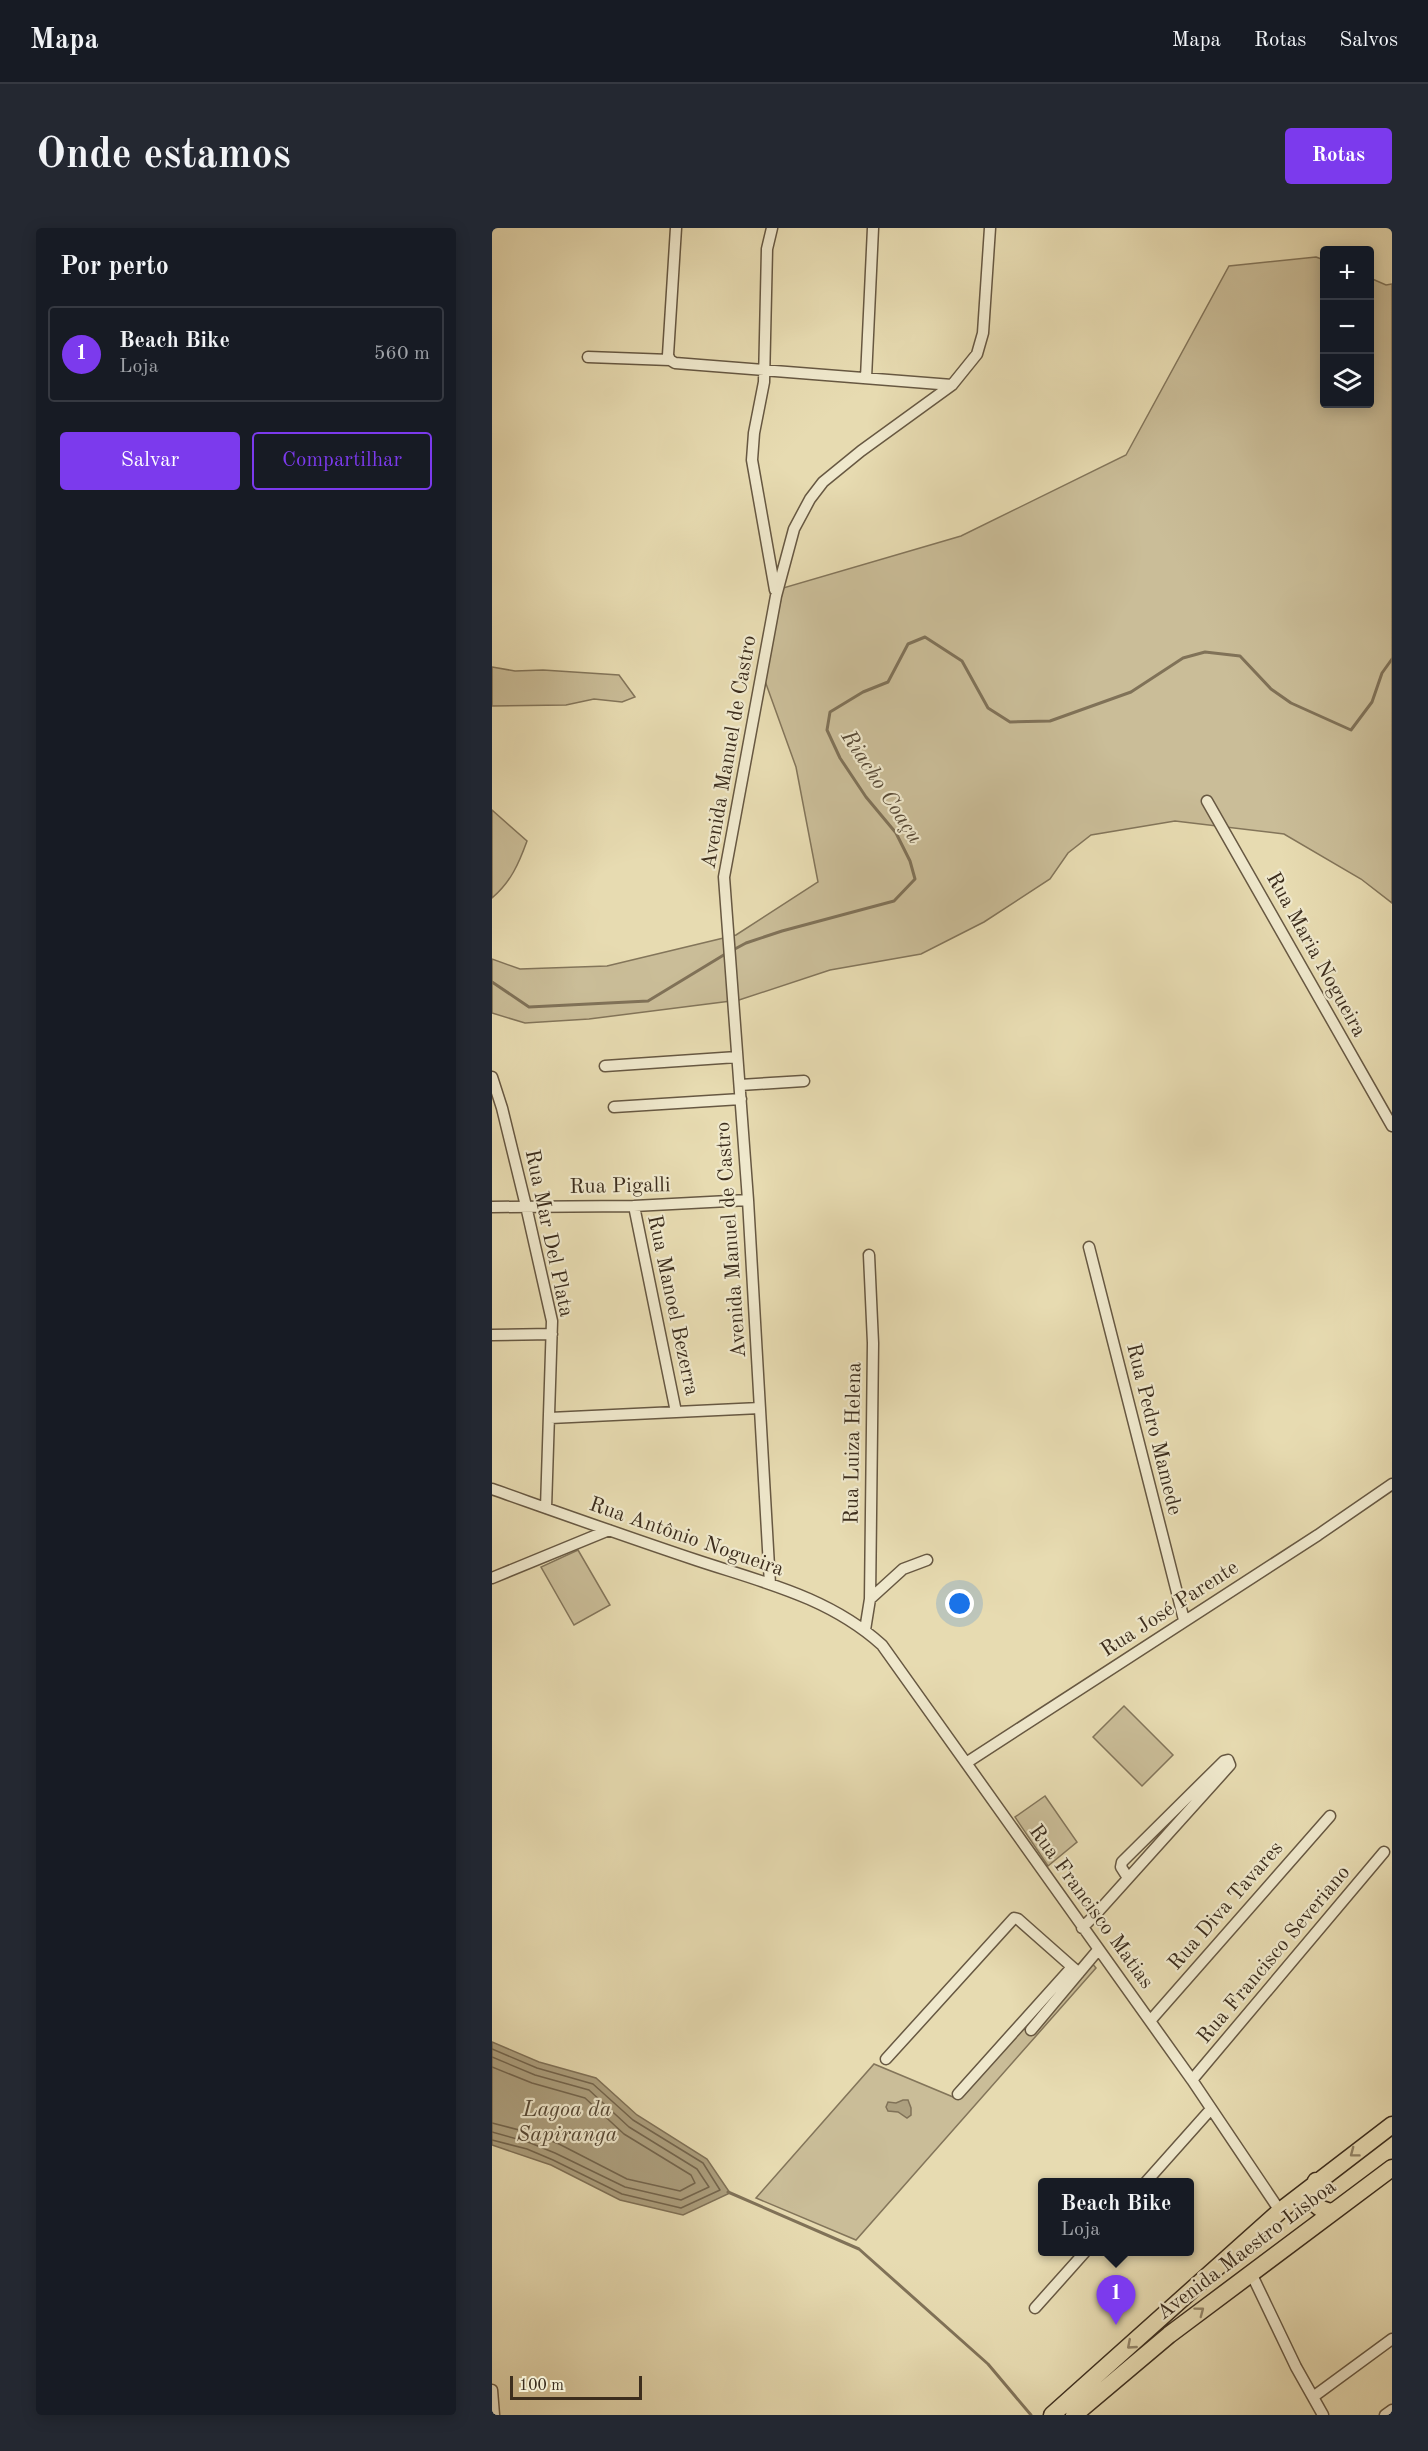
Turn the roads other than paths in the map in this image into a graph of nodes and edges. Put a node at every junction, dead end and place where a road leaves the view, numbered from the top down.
1 (676, 228) edge
2 (772, 228) edge
3 (873, 228) edge
4 (990, 228) edge
5 (588, 357) dead end
6 (670, 360) junction
7 (765, 372) junction
8 (866, 378) junction
9 (952, 385) junction
10 (776, 596) junction
11 (1207, 801) dead end
12 (737, 1057) junction
13 (605, 1066) dead end
14 (492, 1077) edge
15 (804, 1081) dead end
16 (740, 1085) junction
17 (741, 1099) junction
18 (614, 1107) dead end
19 (1392, 1126) edge
20 (748, 1200) junction
21 (526, 1206) junction
22 (634, 1206) junction
23 (492, 1207) edge
24 (1089, 1247) dead end
25 (868, 1256) dead end
26 (552, 1334) junction
27 (492, 1335) edge
28 (760, 1408) junction
29 (676, 1412) junction
30 (550, 1418) junction
31 (1392, 1484) edge
32 (492, 1488) edge
33 (546, 1508) junction
34 (609, 1530) junction
35 (927, 1560) dead end
36 (492, 1578) edge
37 (770, 1584) junction
38 (870, 1599) junction
39 (1184, 1620) junction
40 (865, 1630) junction
41 (966, 1763) junction
42 (1330, 1816) dead end
43 (1384, 1852) dead end
44 (1128, 1878) junction
45 (1082, 1928) junction
46 (1098, 1950) junction
47 (1075, 1970) junction
48 (1149, 2021) junction
49 (1031, 2030) dead end
50 (886, 2059) dead end
51 (1192, 2080) junction
52 (958, 2094) dead end
53 (1211, 2109) junction
54 (1392, 2125) edge
55 (1392, 2168) edge
56 (1150, 2178) edge
57 (1316, 2181) junction
58 (1280, 2211) junction
59 (1333, 2212) junction
60 (1081, 2256) edge
61 (1251, 2273) junction
62 (1035, 2308) dead end
63 (1392, 2339) edge
64 (492, 2391) edge
65 (1312, 2397) junction
66 (1392, 2410) edge
67 (494, 2415) edge
68 (1052, 2415) edge
69 (1074, 2415) edge
70 (1323, 2415) edge
71 (1385, 2415) edge

1 - 6 street
2 - 7 street
3 - 8 street
4 - 9 street, Avenida Manuel de Castro
5 - 6 street
6 - 7 street
7 - 8 street
7 - 10 street
8 - 9 street
9 - 10 street, Avenida Manuel de Castro
10 - 12 street, Avenida Manuel de Castro
11 - 19 street, Rua Maria Nogueira
12 - 13 street
12 - 16 street, Avenida Manuel de Castro
14 - 21 street, Rua Mar Del Plata
15 - 16 street
16 - 17 street, Avenida Manuel de Castro
17 - 18 street
17 - 20 street, Avenida Manuel de Castro
20 - 22 street, Rua Pigalli
20 - 28 street, Avenida Manuel de Castro
21 - 22 street, Rua Pigalli
21 - 23 street, Rua Pigalli
21 - 26 street, Rua Mar Del Plata
22 - 29 street, Rua Manoel Bezerra
24 - 39 street, Rua Pedro Mamede
25 - 38 street, Rua Luiza Helena
26 - 27 street
26 - 30 street, Rua Mar Del Plata
28 - 29 street
28 - 37 street, Avenida Manuel de Castro
29 - 30 street
30 - 33 street, Rua Mar Del Plata
31 - 39 street, Rua José Parente
32 - 33 street, Rua Antônio Nogueira
33 - 34 street, Rua Antônio Nogueira
34 - 36 street
34 - 37 street, Rua Antônio Nogueira
35 - 38 street
37 - 40 street, Rua Antônio Nogueira
38 - 40 street, Rua Luiza Helena
39 - 41 street, Rua José Parente
40 - 41 street, Rua Francisco Matias
41 - 45 street, Rua Francisco Matias
42 - 48 street, Rua Diva Tavares
43 - 51 street, Rua Francisco Severiano
44 - 44 street
44 - 45 street
45 - 46 street, Rua Francisco Matias
46 - 47 street
46 - 48 street, Rua Francisco Matias
47 - 49 street
47 - 50 street
47 - 52 street
48 - 51 street, Rua Francisco Matias
51 - 53 street, Rua Francisco Matias
53 - 56 street
53 - 58 street, Rua Francisco Matias
54 -> 57 highway, Avenida Maestro Lisboa
55 - 59 highway, Avenida Maestro Lisboa
57 - 58 highway, Avenida Maestro Lisboa
57 - 59 highway
58 -> 68 highway, Avenida Maestro Lisboa
59 - 61 highway, Avenida Maestro Lisboa
60 - 62 street
61 - 65 street
69 -> 61 highway, Avenida Maestro Lisboa
63 - 65 street
64 - 67 street
65 - 70 street
66 - 71 street

